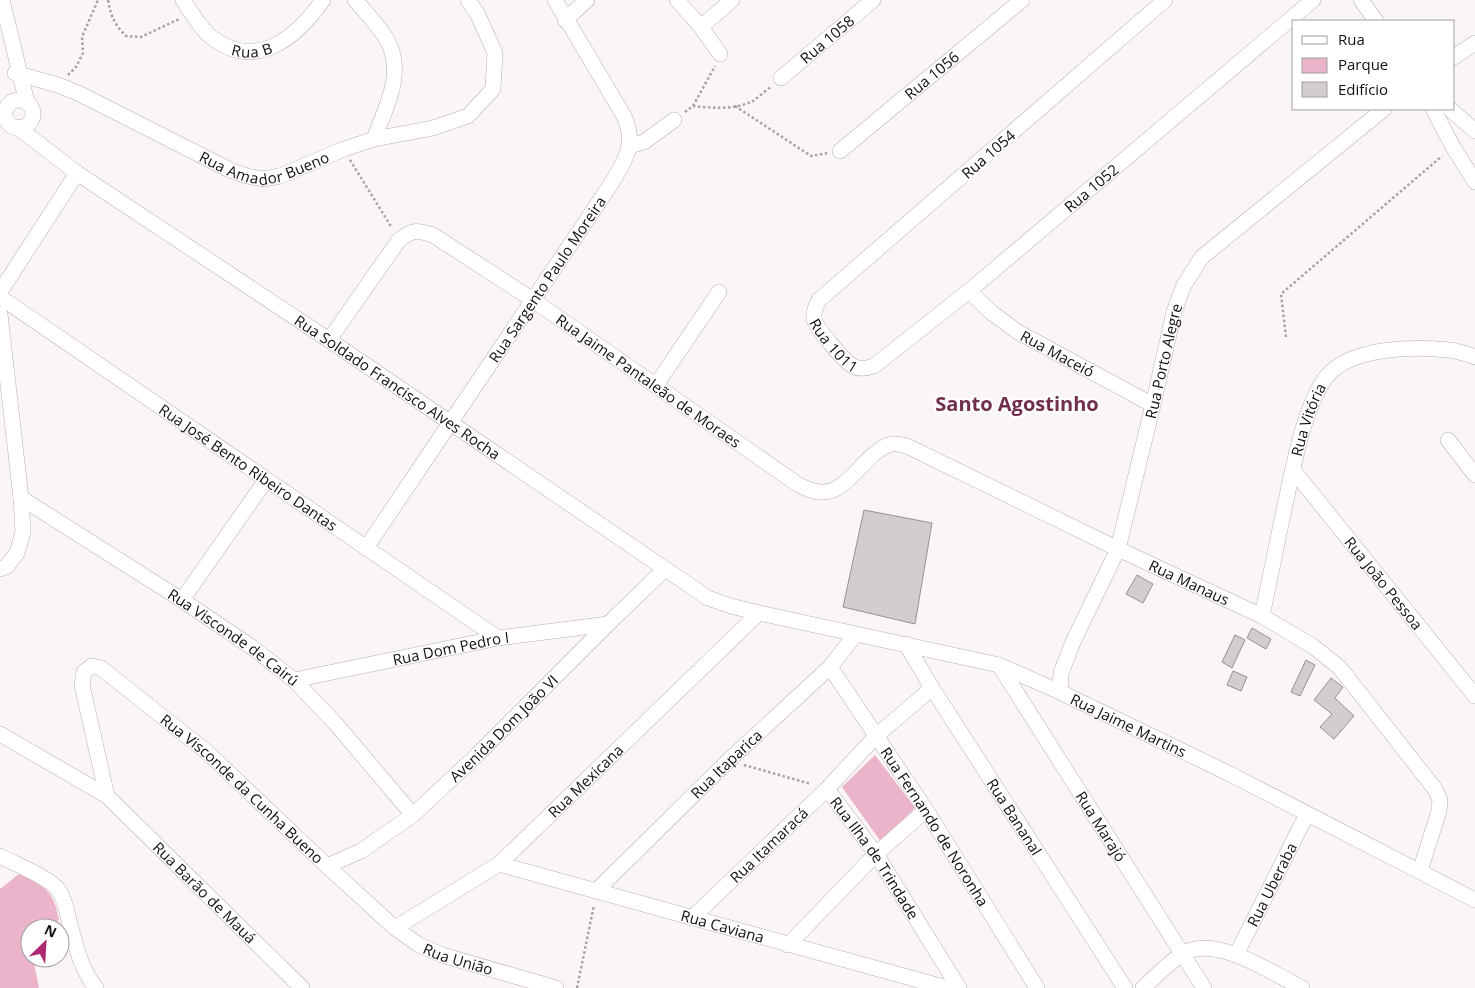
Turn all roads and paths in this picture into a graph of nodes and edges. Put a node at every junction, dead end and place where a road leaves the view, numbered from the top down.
1 (2, 0) edge
2 (98, 0) edge
3 (108, 0) edge
4 (184, 0) edge
5 (322, 0) edge
6 (355, 0) edge
7 (468, 0) edge
8 (555, 0) edge
9 (588, 0) edge
10 (677, 0) edge
11 (732, 0) edge
12 (874, 0) edge
13 (1022, 0) edge
14 (1165, 0) edge
15 (1313, 0) edge
16 (1367, 2) edge
17 (192, 14) junction
18 (565, 20) junction
19 (1376, 20) edge
20 (701, 27) junction
21 (1475, 43) edge
22 (720, 54) joint
23 (1455, 56) edge
24 (17, 70) junction
25 (781, 78) joint
26 (58, 85) junction
27 (692, 106) junction
28 (735, 106) junction
29 (1383, 110) edge
30 (1434, 110) edge
31 (1451, 110) edge
32 (13, 114) edge
33 (674, 120) joint
34 (1475, 131) edge
35 (374, 139) junction
36 (629, 146) junction
37 (1453, 147) junction
38 (344, 149) junction
39 (840, 151) joint
40 (76, 173) junction
41 (1475, 182) edge
42 (399, 240) junction
43 (969, 290) junction
44 (0, 292) edge
45 (719, 292) dead end
46 (0, 297) edge
47 (533, 300) junction
48 (814, 310) joint
49 (0, 314) edge
50 (1286, 337) dead end
51 (329, 340) junction
52 (1475, 357) edge
53 (865, 369) joint
54 (656, 385) junction
55 (1153, 405) junction
56 (450, 423) junction
57 (1448, 440) dead end
58 (1293, 470) junction
59 (1475, 475) edge
60 (266, 480) junction
61 (824, 492) joint
62 (21, 498) junction
63 (366, 548) junction
64 (1118, 549) junction
65 (0, 569) edge
66 (665, 569) junction
67 (182, 600) junction
68 (759, 613) junction
69 (1262, 616) junction
70 (608, 624) junction
71 (856, 634) junction
72 (498, 638) junction
73 (906, 644) junction
74 (999, 665) junction
75 (830, 667) junction
76 (294, 680) junction
77 (932, 688) junction
78 (1060, 692) junction
79 (1475, 696) edge
80 (0, 734) edge
81 (876, 737) junction
82 (729, 760) junction
83 (826, 789) junction
84 (107, 796) junction
85 (926, 810) junction
86 (1307, 814) junction
87 (413, 815) junction
88 (876, 854) junction
89 (0, 856) edge
90 (499, 864) junction
91 (327, 866) junction
92 (1420, 871) junction
93 (596, 891) junction
94 (1475, 900) edge
95 (692, 918) junction
96 (395, 928) junction
97 (788, 945) junction
98 (1182, 954) junction
99 (1236, 955) junction
100 (96, 988) edge
101 (302, 988) edge
102 (556, 988) edge
103 (577, 988) edge
104 (947, 988) edge
105 (959, 988) edge
106 (1037, 988) edge
107 (1125, 988) edge
108 (1143, 988) edge
109 (1204, 988) edge
110 (1302, 988) edge

1 - 24 street
2 - 26 path
3 - 17 path
4 - 17 street, Rua B
5 - 17 street, Rua B
6 - 35 street
7 - 35 street, Rua Amador Bueno
8 - 18 street
9 - 18 street
10 - 20 street
11 - 20 street
12 - 25 street, Rua 1058
13 - 39 street, Rua 1056
14 - 48 street, Rua 1054
15 - 43 street, Rua 1052
16 - 19 street
18 - 36 street
20 - 22 street
21 - 23 street
22 - 27 path
24 - 26 street, Rua Amador Bueno
24 - 32 street
25 - 28 path
26 - 38 street, Rua Amador Bueno
27 - 28 path
27 - 33 path
28 - 39 path
29 - 55 street, Rua Porto Alegre
30 - 37 street
31 - 34 street
32 - 40 street, Rua Soldado Francisco Alves Rocha
33 - 36 street
34 - 37 street
35 - 38 street, Rua Amador Bueno
36 - 47 street, Rua Sargento Paulo Moreira
37 - 41 street
37 - 50 path
38 - 42 path
40 - 44 street
40 - 51 street, Rua Soldado Francisco Alves Rocha
42 - 47 street, Rua Jaime Pantaleão de Moraes
42 - 51 street
43 - 53 street, Rua 1052
43 - 55 street, Rua Maceió
45 - 54 street
46 - 60 street, Rua José Bento Ribeiro Dantas
47 - 54 street, Rua Jaime Pantaleão de Moraes
47 - 56 street, Rua Sargento Paulo Moreira
48 - 53 street, Rua 1011
49 - 62 street
51 - 56 street, Rua Soldado Francisco Alves Rocha
52 - 58 street, Rua Vitória
54 - 61 street, Rua Jaime Pantaleão de Moraes
55 - 64 street, Rua Porto Alegre
56 - 63 street, Rua Sargento Paulo Moreira
56 - 66 street, Rua Soldado Francisco Alves Rocha
57 - 59 street
58 - 69 street, Rua Vitória
58 - 79 street, Rua João Pessoa
60 - 63 street, Rua José Bento Ribeiro Dantas
60 - 67 street
61 - 64 street, Rua Manaus
62 - 65 street
62 - 67 street, Rua Visconde de Cairú
63 - 72 street, Rua José Bento Ribeiro Dantas
64 - 69 street, Rua Manaus
64 - 78 street, Rua Porto Alegre
66 - 68 street, Rua Soldado Francisco Alves Rocha
66 - 70 street, Avenida Dom João VI
67 - 76 street, Rua Visconde de Cairú
68 - 71 street, Rua Jaime Martins
68 - 90 street, Rua Mexicana
69 - 92 street, Rua Manaus
70 - 72 street, Rua Dom Pedro I
70 - 87 street, Avenida Dom João VI
71 - 73 street, Rua Jaime Martins
71 - 75 street, Rua Itaparica
72 - 76 street, Rua Dom Pedro I
73 - 74 street, Rua Jaime Martins
73 - 77 street, Rua Bananal
74 - 78 street, Rua Jaime Martins
74 - 98 street, Rua Marajó
75 - 81 street, Rua Fernando de Noronha
75 - 82 street, Rua Itaparica
76 - 87 street, Rua Visconde de Cairú
77 - 81 street, Rua Itamaracá
77 - 107 street, Rua Bananal
78 - 86 street, Rua Jaime Martins
80 - 84 street, Rua Barão de Mauá
81 - 83 street, Rua Itamaracá
81 - 85 street, Rua Fernando de Noronha
82 - 83 path, Rua Ilha de Trindade
82 - 93 street, Rua Itaparica
83 - 88 street, Rua Ilha de Trindade
83 - 95 street, Rua Itamaracá
84 - 91 street, Rua Visconde da Cunha Bueno
84 - 101 street, Rua Barão de Mauá
85 - 88 street
85 - 106 street, Rua Fernando de Noronha
86 - 92 street, Rua Jaime Martins
86 - 99 street, Rua Uberaba
87 - 91 street, Avenida Dom João VI
88 - 97 street
88 - 105 street, Rua Ilha de Trindade
89 - 100 street
90 - 93 street, Rua Caviana
90 - 96 street, Rua Mexicana
91 - 96 street, Rua Visconde da Cunha Bueno
92 - 94 street, Rua Jaime Martins
93 - 95 street, Rua Caviana
93 - 103 path
95 - 97 street, Rua Caviana
96 - 102 street, Rua União
97 - 104 street, Rua Caviana
98 - 99 street
98 - 108 street
98 - 109 street, Rua Marajó
99 - 110 street

